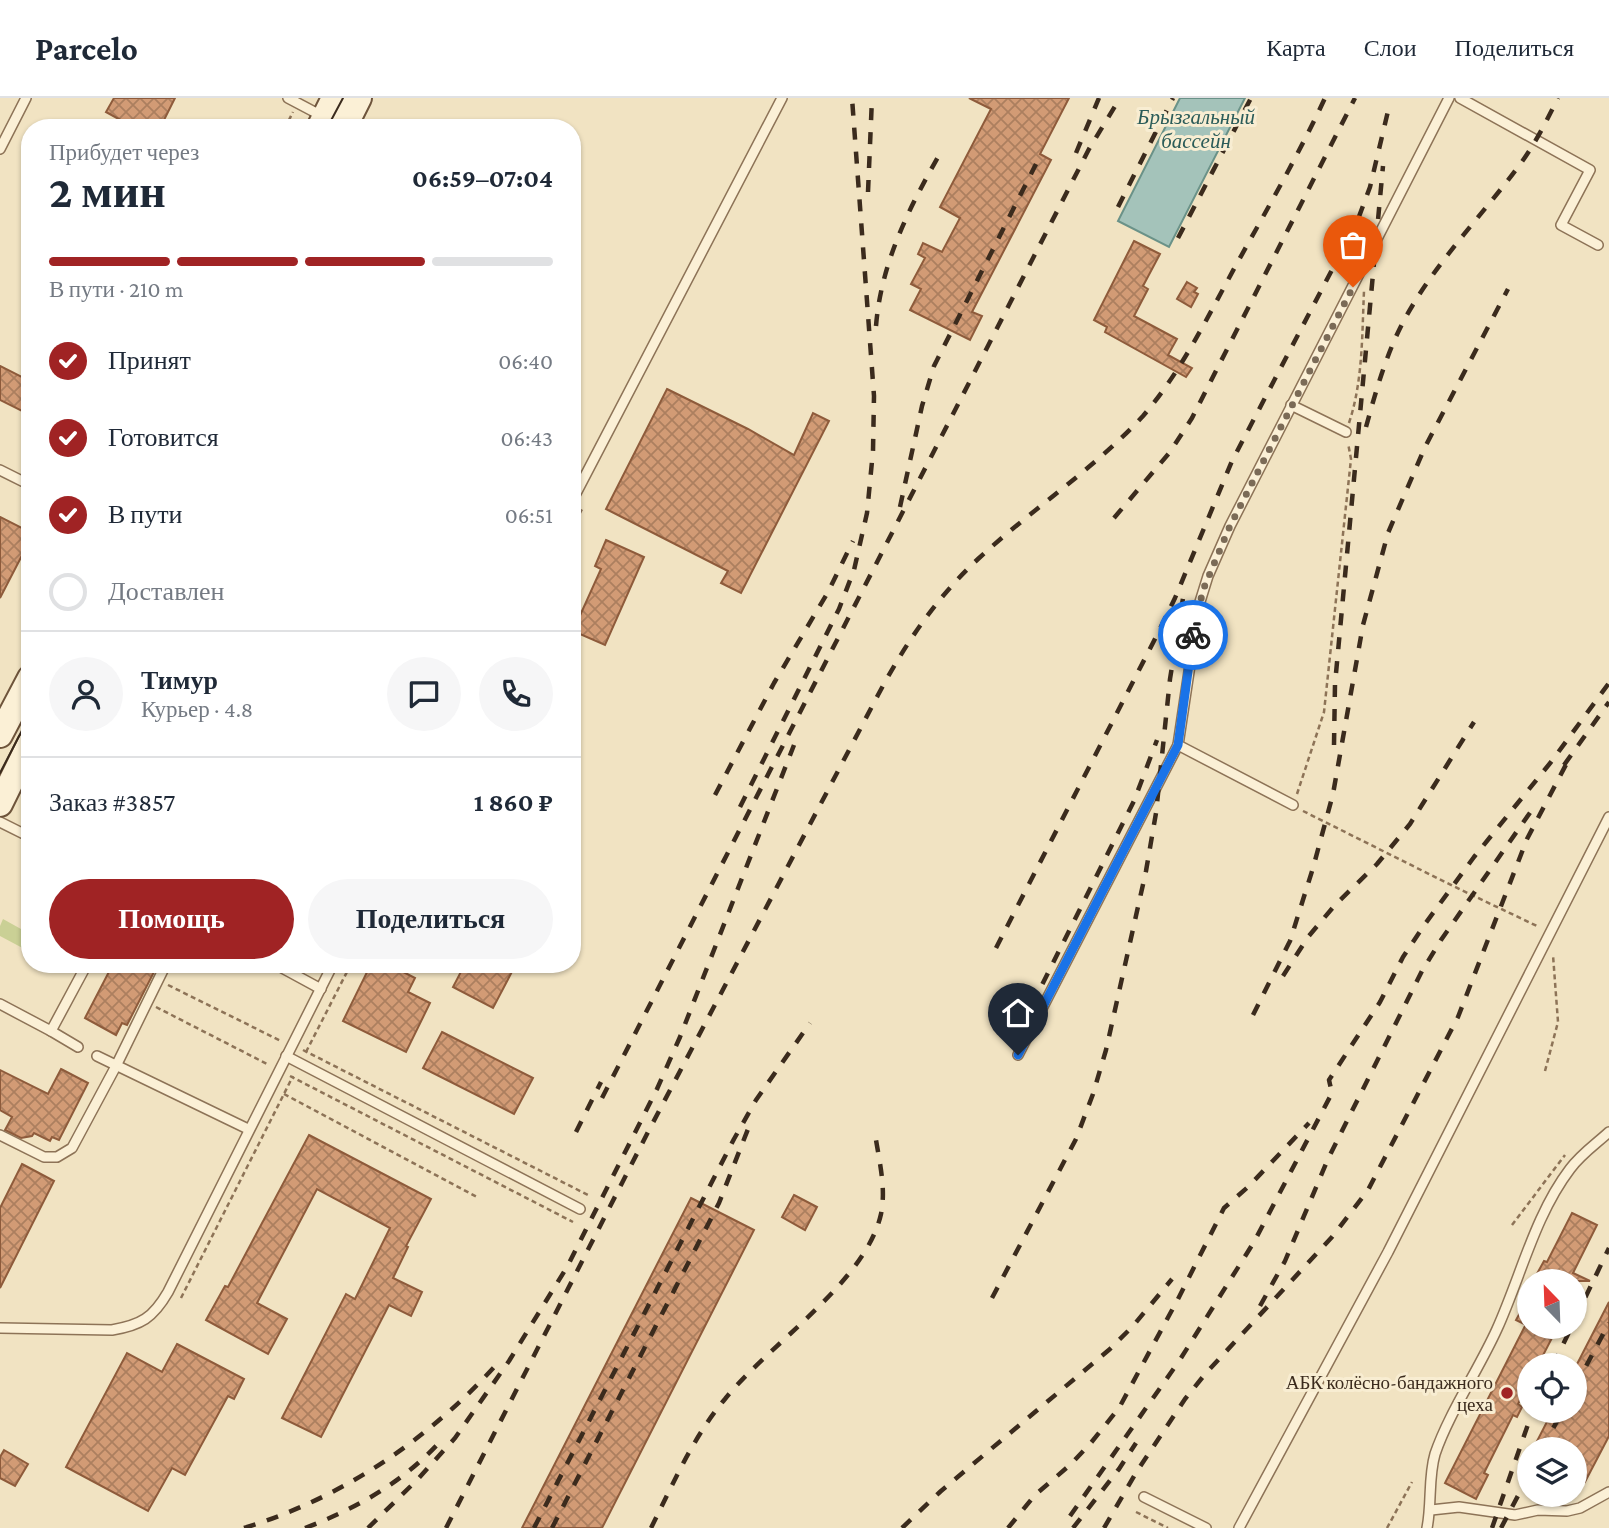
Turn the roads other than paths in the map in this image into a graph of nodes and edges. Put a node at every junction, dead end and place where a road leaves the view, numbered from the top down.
1 (26, 98) edge
2 (288, 98) edge
3 (359, 98) edge
4 (782, 98) edge
5 (1449, 98) edge
6 (1460, 98) edge
7 (331, 119) edge
8 (334, 119) edge
9 (0, 149) edge
10 (1598, 245) dead end
11 (1292, 405) junction
12 (1346, 432) road end
13 (0, 470) edge
14 (21, 480) edge
15 (581, 484) edge
16 (21, 695) edge
17 (0, 735) edge
18 (1178, 745) junction
19 (21, 761) edge
20 (0, 804) edge
21 (1293, 805) road end
22 (1609, 817) edge
23 (0, 822) edge
24 (21, 832) edge
25 (82, 973) edge
26 (162, 973) edge
27 (292, 973) edge
28 (329, 973) edge
29 (321, 989) junction
30 (0, 1004) edge
31 (51, 1031) junction
32 (78, 1047) dead end
33 (1018, 1055) dead end
34 (97, 1056) dead end
35 (286, 1056) junction
36 (116, 1066) junction
37 (248, 1129) junction
38 (1609, 1132) edge
39 (0, 1135) edge
40 (580, 1209) dead end
41 (0, 1328) edge
42 (1609, 1492) edge
43 (1144, 1497) dead end
44 (1431, 1510) junction
45 (1206, 1528) edge
46 (1239, 1528) edge
47 (1427, 1528) edge

1 - 9 lane
2 - 7 lane
3 - 8 main road
4 - 15 lane
5 - 11 lane
6 - 10 lane
11 - 12 lane
11 - 18 lane
13 - 14 lane
16 - 17 main road
18 - 21 lane
18 - 33 lane
19 - 20 main road
22 - 46 lane
23 - 24 lane
25 - 31 lane
26 - 36 lane
27 - 29 lane
28 - 29 lane
29 - 35 lane
30 - 31 lane
31 - 32 lane
34 - 36 lane
35 - 37 lane
35 - 40 lane
36 - 37 lane
36 - 39 lane
37 - 41 lane
38 - 44 lane
42 - 44 lane
43 - 45 lane
44 - 47 lane

